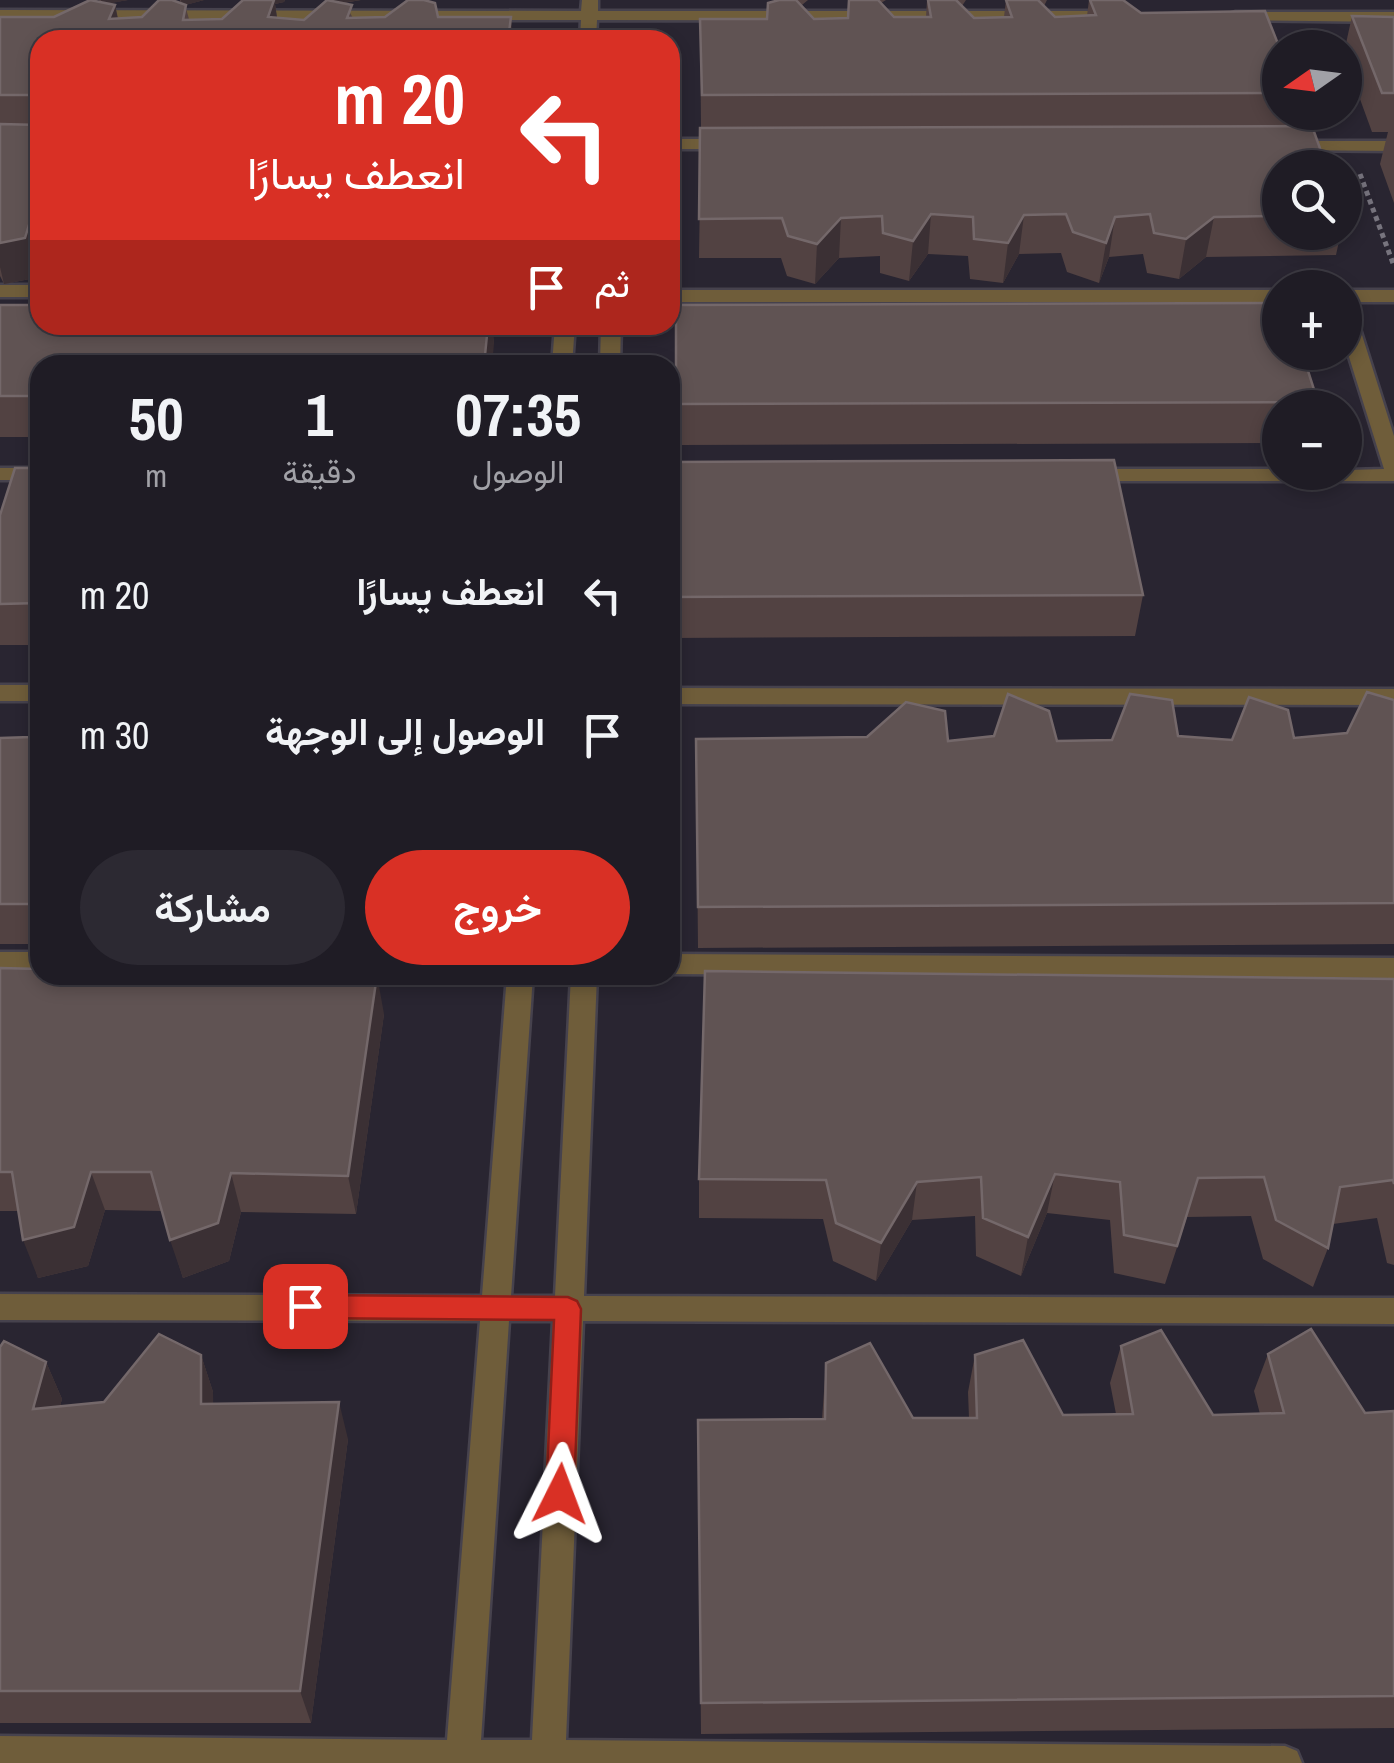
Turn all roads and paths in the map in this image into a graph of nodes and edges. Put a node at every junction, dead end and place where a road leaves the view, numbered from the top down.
1 (590, 7) edge
2 (629, 7) edge
3 (0, 15) edge
4 (1124, 16) edge
5 (1223, 17) edge
6 (1394, 17) edge
7 (680, 144) edge
8 (750, 144) edge
9 (1270, 146) edge
10 (1350, 146) junction
11 (1394, 146) edge
12 (1394, 267) edge
13 (0, 291) edge
14 (30, 291) edge
15 (680, 296) edge
16 (1262, 296) edge
17 (1362, 296) edge
18 (1394, 296) edge
19 (1362, 368) edge
20 (1394, 472) edge
21 (0, 474) edge
22 (30, 474) edge
23 (1061, 475) edge
24 (0, 693) edge
25 (30, 694) edge
26 (680, 696) edge
27 (1394, 697) edge
28 (0, 962) edge
29 (30, 962) edge
30 (680, 964) edge
31 (1394, 968) edge
32 (519, 985) edge
33 (584, 985) edge
34 (496, 1306) junction
35 (0, 1307) edge
36 (568, 1309) junction
37 (1394, 1310) edge
38 (0, 1753) edge
39 (463, 1759) edge
40 (548, 1759) edge
41 (1284, 1763) edge

1 - 2 street
1 - 3 street
2 - 4 street
5 - 6 street
7 - 8 street
9 - 10 street
10 - 11 street
10 - 12 path
13 - 14 street
15 - 16 street
17 - 18 street
19 - 20 street
20 - 23 street
21 - 22 street
24 - 25 street
26 - 27 street
28 - 29 street
30 - 31 street
32 - 34 street
33 - 36 street
34 - 35 street
34 - 36 street
34 - 39 street
36 - 37 street
36 - 40 street
38 - 39 street
39 - 40 street
40 - 41 street

